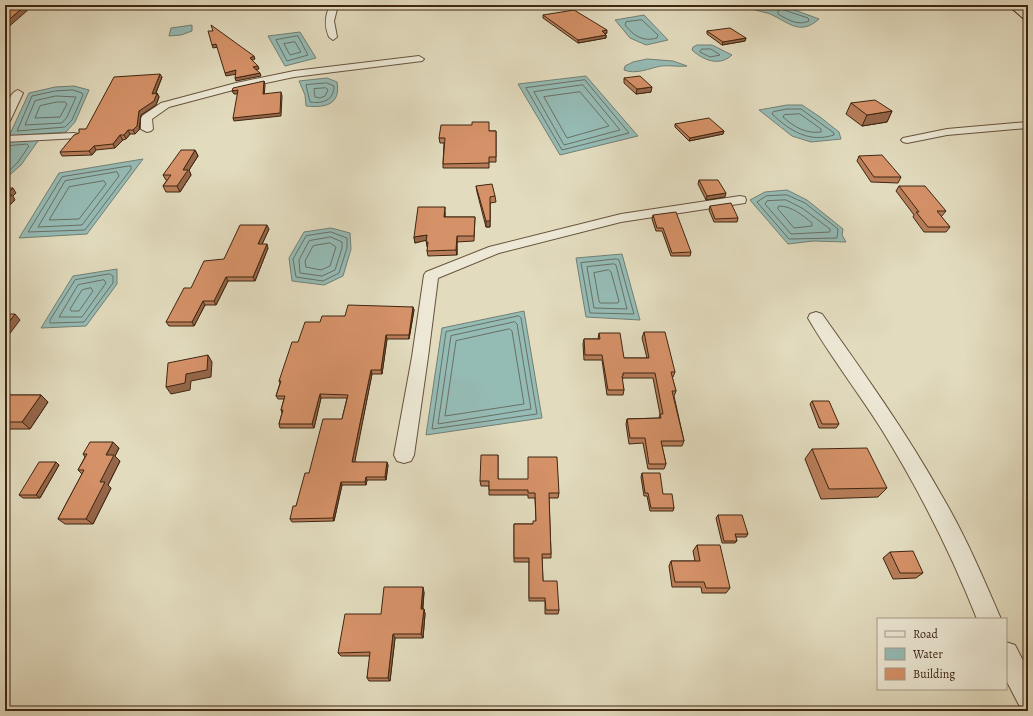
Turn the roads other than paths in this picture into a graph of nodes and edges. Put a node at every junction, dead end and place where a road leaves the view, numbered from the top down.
1 (334, 5) edge
2 (1013, 5) edge
3 (1028, 17) edge
4 (333, 37) dead end
5 (419, 59) dead end
6 (18, 93) dead end
7 (5, 121) edge
8 (1028, 125) edge
9 (147, 129) dead end
10 (74, 136) edge
11 (5, 139) edge
12 (907, 140) dead end
13 (740, 200) dead end
14 (816, 318) dead end
15 (404, 455) dead end
16 (989, 618) edge
17 (1007, 656) edge
18 (1028, 696) edge

1 - 4 street
2 - 3 highway
5 - 9 street
6 - 7 street
8 - 12 street
10 - 11 street
13 - 15 street
14 - 16 street
17 - 18 street

